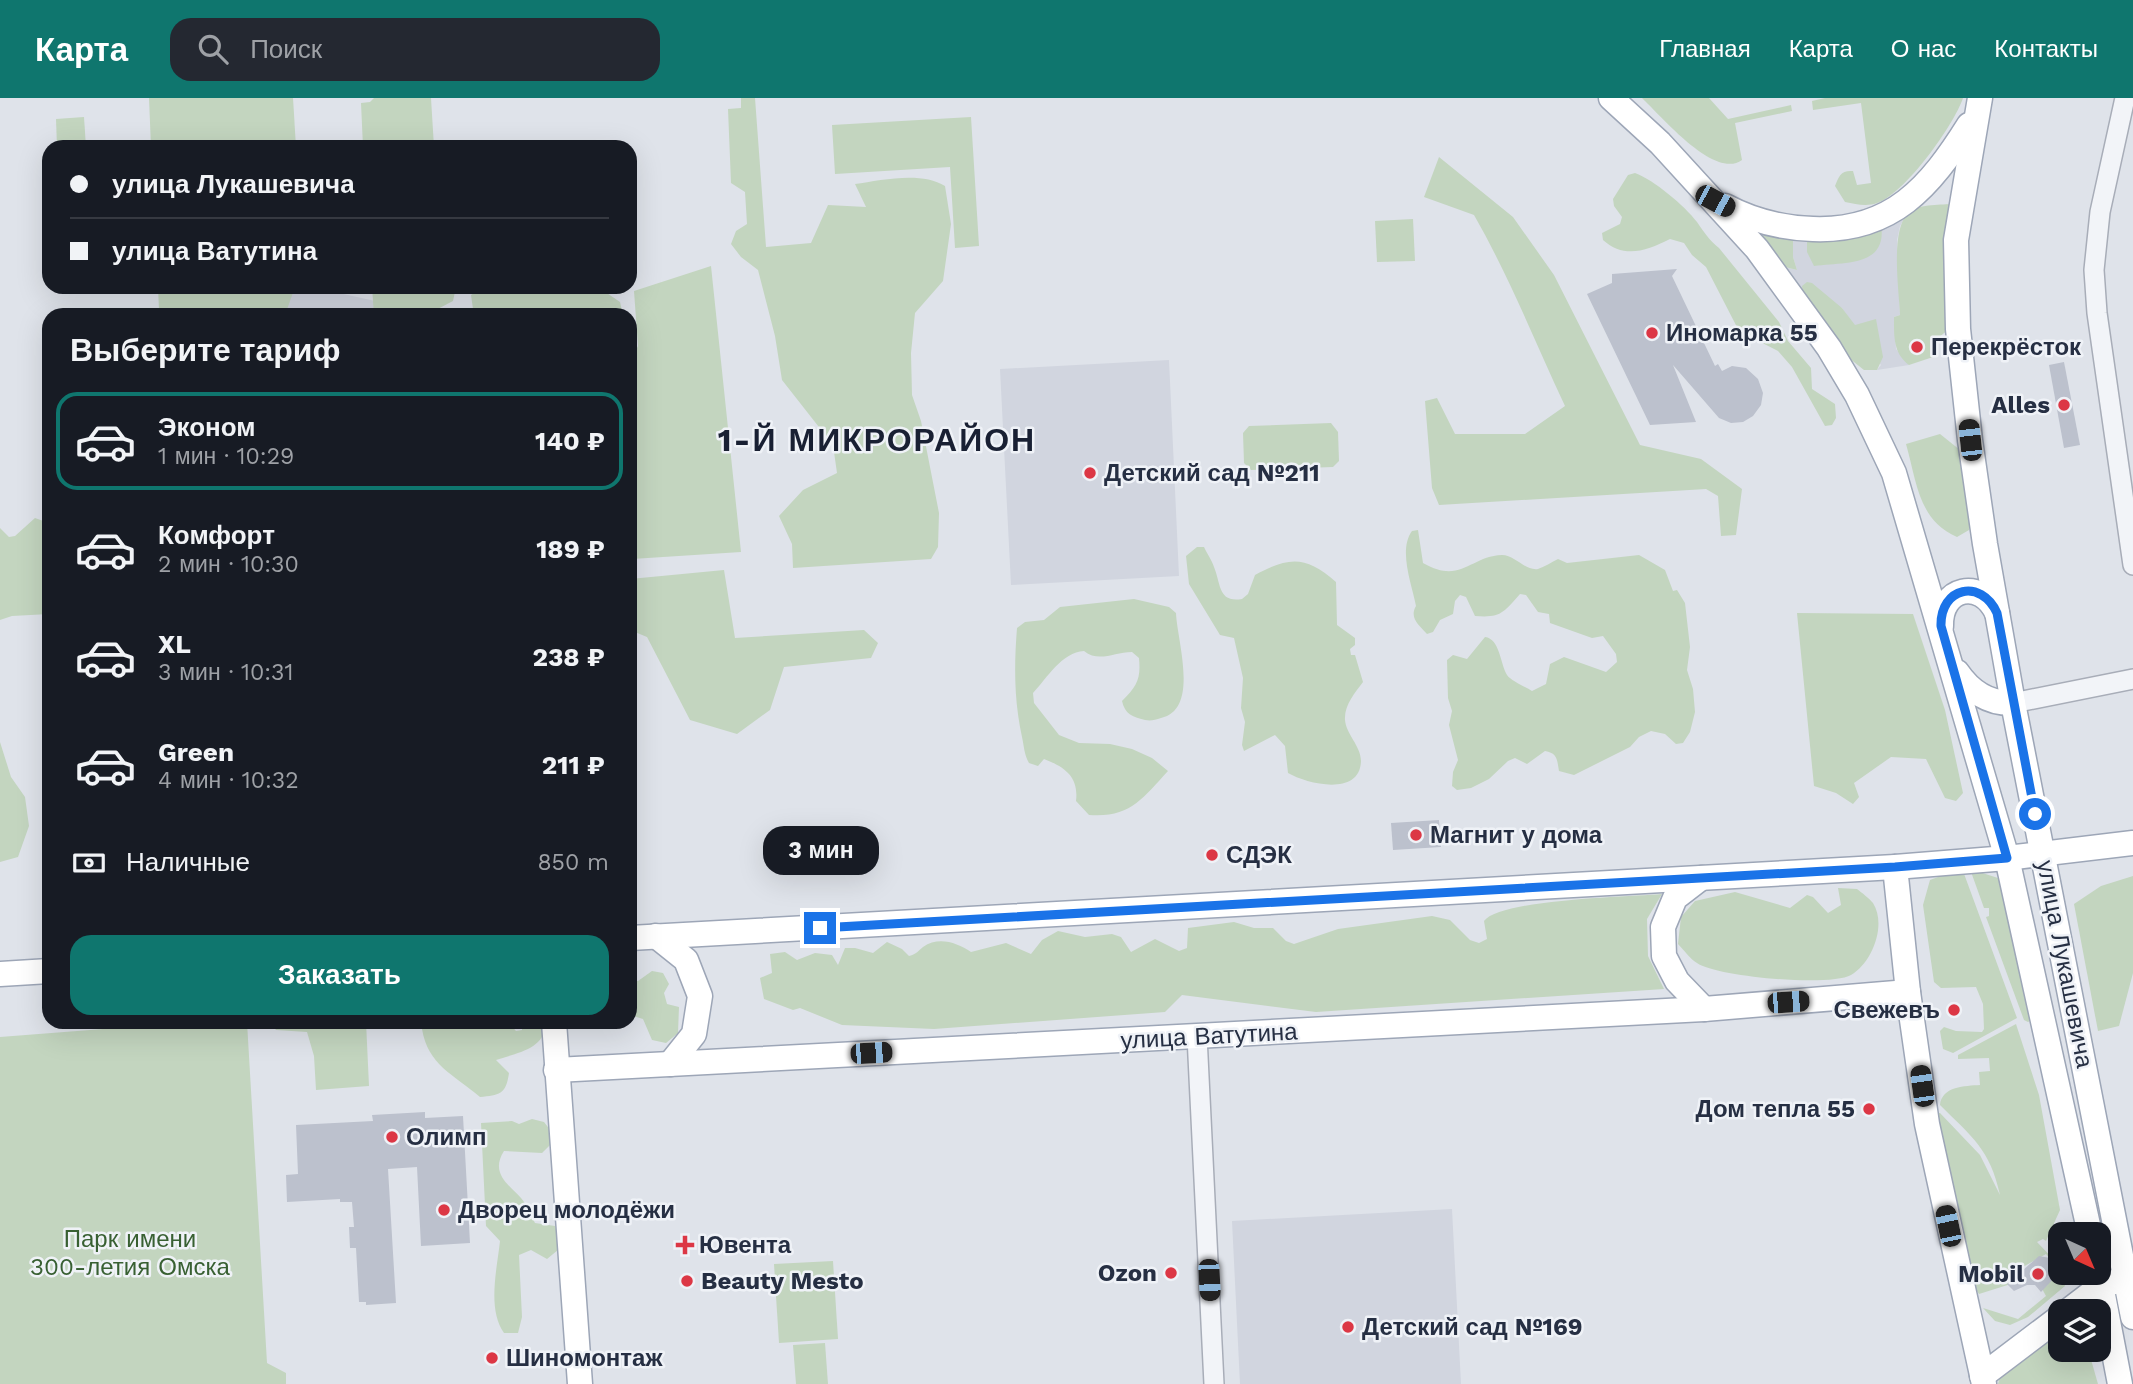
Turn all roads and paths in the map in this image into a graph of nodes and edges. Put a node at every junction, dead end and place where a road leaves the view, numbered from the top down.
1 (1611, 98) edge
2 (2125, 98) edge
3 (1978, 105) edge
4 (1715, 201) junction
5 (2133, 565) edge
6 (1997, 613) junction
7 (1941, 626) junction
8 (1952, 666) junction
9 (2133, 679) edge
10 (2013, 703) junction
11 (2133, 843) edge
12 (2043, 854) junction
13 (2007, 858) junction
14 (1895, 867) junction
15 (1701, 878) junction
16 (656, 936) junction
17 (637, 937) edge
18 (42, 971) edge
19 (0, 974) edge
20 (1908, 992) junction
21 (1704, 1009) junction
22 (554, 1029) edge
23 (1197, 1036) junction
24 (670, 1064) junction
25 (556, 1070) junction
26 (2088, 1222) edge
27 (2116, 1272) edge
28 (2083, 1299) edge
29 (2133, 1317) edge
30 (2048, 1327) edge
31 (1983, 1380) edge
32 (580, 1384) edge
33 (1214, 1384) edge
34 (2120, 1384) edge

1 - 4 main road, улица Лукашевича
2 - 5 street
3 - 4 main road
3 - 6 main road, улица Лукашевича
4 - 7 main road, улица Лукашевича
6 - 7 main road
6 - 10 main road, улица Лукашевича
7 - 8 main road, улица Лукашевича
8 - 10 main road
8 - 13 main road, улица Лукашевича
9 - 10 street
10 - 12 main road, улица Лукашевича
11 - 12 main road
12 - 13 main road
12 - 27 main road, улица Лукашевича
13 - 14 main road
13 - 26 main road, улица Лукашевича
14 - 15 main road
14 - 20 main road
15 - 16 main road
15 - 21 main road
16 - 17 main road
16 - 24 main road
18 - 19 main road
20 - 21 main road, улица Ватутина
20 - 31 main road
21 - 23 main road, улица Ватутина
22 - 25 main road
23 - 24 main road, улица Ватутина
23 - 33 street
24 - 25 main road, улица Ватутина
25 - 32 main road
27 - 28 main road
27 - 29 main road, улица Лукашевича
27 - 34 main road, улица Лукашевича
30 - 31 main road

